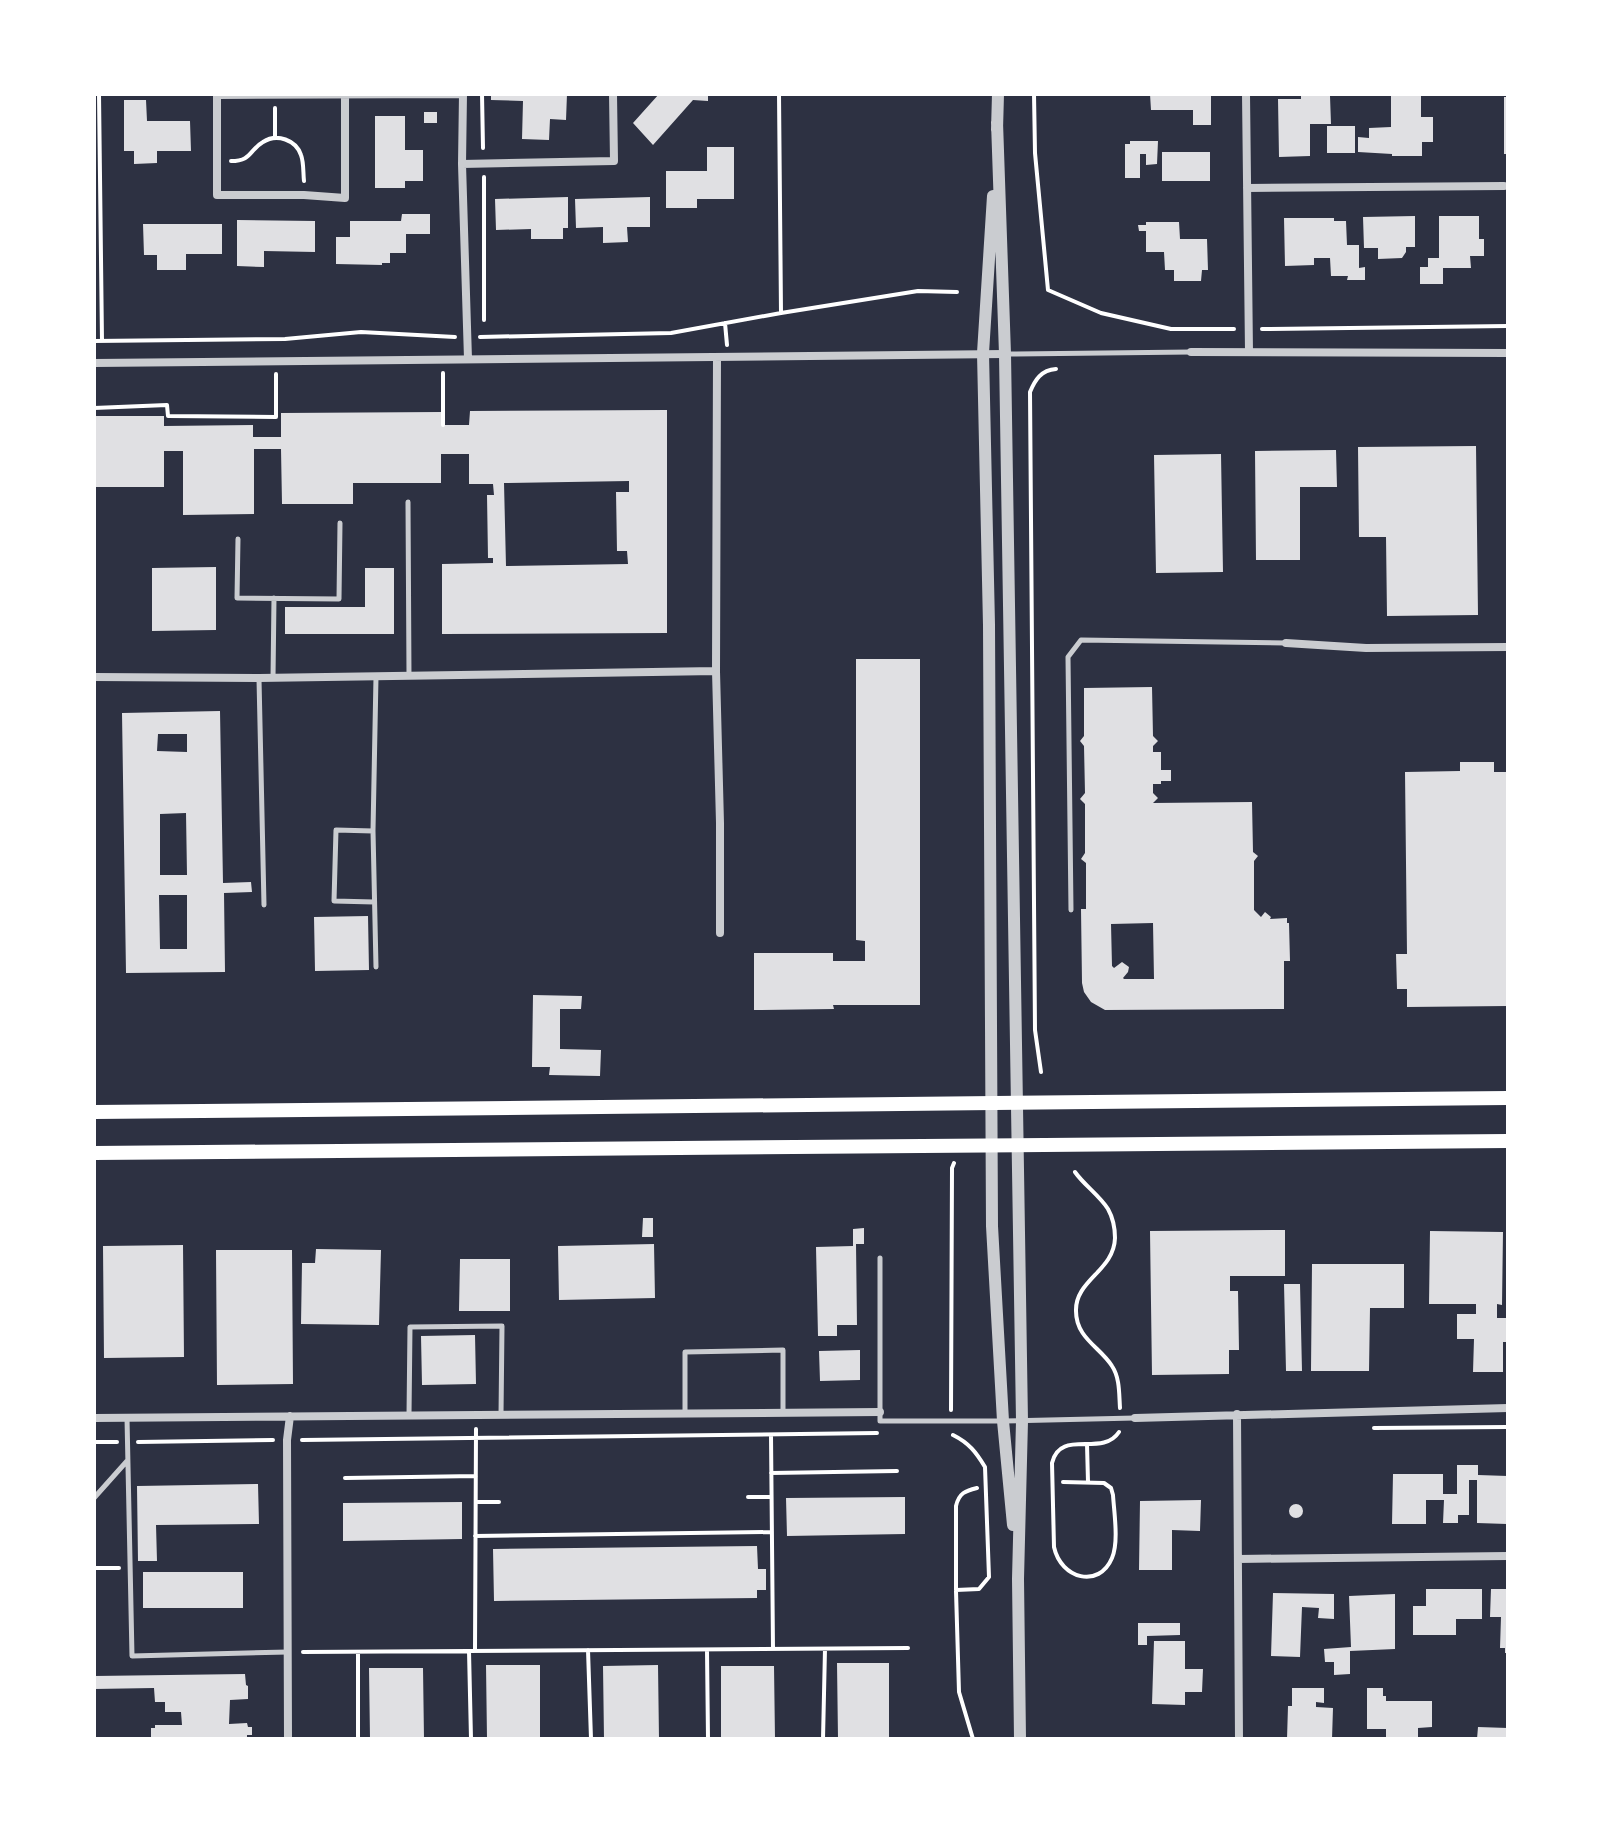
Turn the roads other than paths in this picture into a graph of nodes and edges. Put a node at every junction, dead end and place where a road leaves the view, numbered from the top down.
1 (275, 94) edge
2 (463, 94) edge
3 (613, 94) edge
4 (998, 94) edge
5 (1246, 94) edge
6 (345, 95) edge
7 (997, 122) junction
8 (462, 164) junction
9 (1504, 186) dead end
10 (1247, 188) junction
11 (1191, 352) joint
12 (1249, 352) junction
13 (983, 353) junction
14 (1508, 353) edge
15 (1005, 354) junction
16 (717, 357) junction
17 (468, 359) junction
18 (94, 363) edge
19 (408, 502) dead end
20 (340, 523) dead end
21 (238, 539) dead end
22 (274, 598) junction
23 (1286, 643) joint
24 (1508, 647) edge
25 (716, 671) junction
26 (409, 675) junction
27 (376, 676) junction
28 (94, 677) edge
29 (259, 678) junction
30 (273, 678) junction
31 (373, 831) junction
32 (374, 902) junction
33 (264, 905) dead end
34 (1071, 910) dead end
35 (720, 933) dead end
36 (376, 967) dead end
37 (1508, 1098) edge
38 (992, 1104) junction
39 (1017, 1104) junction
40 (94, 1112) edge
41 (1508, 1141) edge
42 (991, 1145) junction
43 (1018, 1145) junction
44 (94, 1153) edge
45 (880, 1258) dead end
46 (1508, 1408) edge
47 (783, 1412) junction
48 (880, 1412) junction
49 (685, 1413) junction
50 (1237, 1414) junction
51 (409, 1415) junction
52 (501, 1415) junction
53 (290, 1416) junction
54 (127, 1417) junction
55 (94, 1418) edge
56 (1135, 1418) joint
57 (1003, 1421) junction
58 (1022, 1421) junction
59 (128, 1461) junction
60 (94, 1498) edge
61 (1508, 1556) edge
62 (1238, 1559) junction
63 (1018, 1579) junction
64 (289, 1652) junction
65 (288, 1739) edge
66 (1020, 1739) edge
67 (1239, 1739) edge

1 - 6 street
1 - 6 street
2 - 6 street
2 - 8 street
3 - 8 street
4 - 7 street
5 - 10 street
7 - 13 street
7 - 15 street
8 - 17 street
9 - 10 street
10 - 12 street
11 - 12 street
11 - 15 lane
12 - 14 street
13 - 15 street
13 - 16 street
13 - 38 street
15 - 39 street
16 - 17 street
16 - 25 street
17 - 18 street
19 - 26 lane
20 - 22 lane
21 - 22 lane
22 - 30 lane
23 - 24 street
23 - 34 lane
25 - 26 street
25 - 35 street
26 - 27 street
27 - 30 street
27 - 31 lane
28 - 29 street
29 - 30 street
29 - 33 lane
31 - 32 lane
31 - 32 lane
32 - 36 lane
37 - 39 main road
38 - 39 main road
38 - 40 main road
38 - 42 street
39 - 43 street
41 - 43 main road
42 - 43 main road
42 - 44 main road
42 - 57 street
43 - 58 street
45 - 48 lane
46 - 50 street
47 - 48 street
47 - 49 street
47 - 49 lane
48 - 57 lane
49 - 52 street
50 - 56 street
50 - 62 street
51 - 52 street
51 - 52 lane
51 - 53 street
53 - 54 street
53 - 64 street
54 - 55 street
54 - 59 lane
56 - 58 lane
57 - 58 lane
57 - 63 street
58 - 63 street
59 - 60 lane
59 - 64 lane
61 - 62 street
62 - 67 street
63 - 66 street
64 - 65 street

